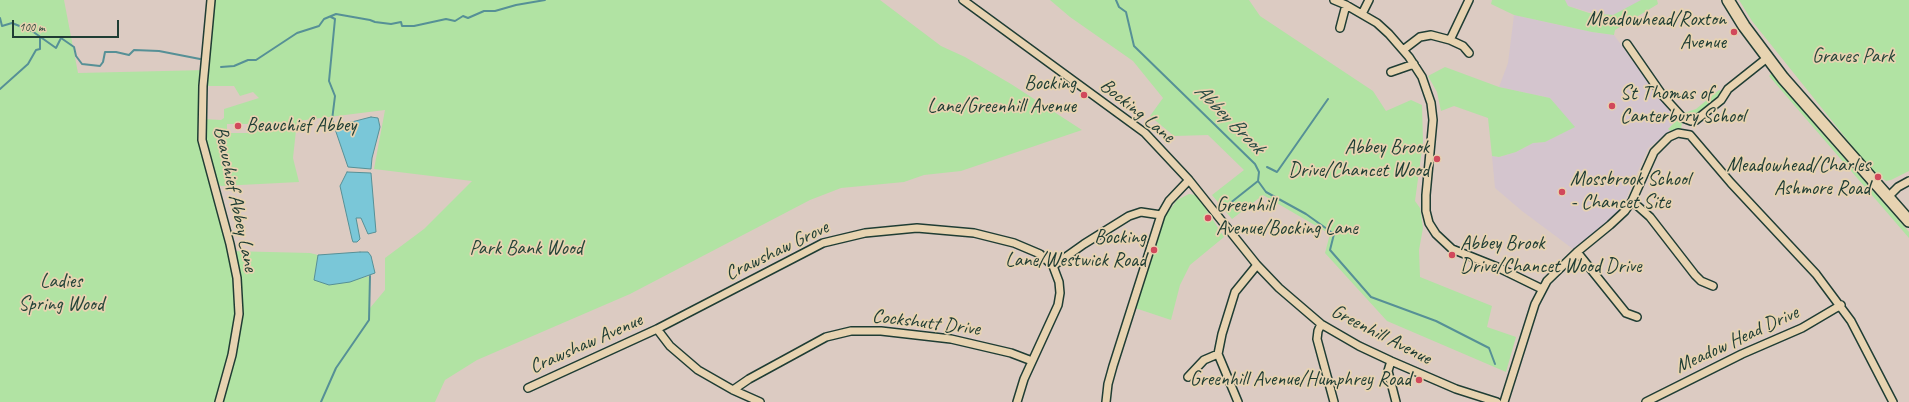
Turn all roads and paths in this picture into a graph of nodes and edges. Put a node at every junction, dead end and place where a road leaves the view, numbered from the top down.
1 (211, 0) edge
2 (963, 0) edge
3 (1334, 0) edge
4 (1369, 0) edge
5 (1468, 0) edge
6 (1728, 0) edge
7 (1346, 5) junction
8 (1362, 14) junction
9 (1340, 28) dead end
10 (1450, 40) junction
11 (1627, 44) dead end
12 (1403, 50) junction
13 (1469, 53) dead end
14 (1768, 58) junction
15 (1414, 64) junction
16 (1391, 72) dead end
17 (1190, 180) junction
18 (1909, 181) edge
19 (1888, 197) junction
20 (1632, 201) junction
21 (1161, 215) junction
22 (1909, 221) edge
23 (1577, 252) junction
24 (1257, 265) junction
25 (1053, 266) junction
26 (1713, 286) dead end
27 (1542, 289) junction
28 (1840, 305) junction
29 (1637, 317) dead end
30 (1321, 324) junction
31 (657, 329) junction
32 (1218, 354) junction
33 (1032, 361) junction
34 (1391, 361) junction
35 (1188, 378) dead end
36 (528, 388) dead end
37 (733, 390) junction
38 (1476, 399) edge
39 (219, 402) edge
40 (760, 402) edge
41 (1017, 402) edge
42 (1106, 402) edge
43 (1238, 402) edge
44 (1334, 402) edge
45 (1396, 402) edge
46 (1497, 402) edge
47 (1504, 402) edge
48 (1646, 402) edge
49 (1893, 402) edge

1 - 39 street, Beauchief Abbey Lane
2 - 17 street, Bocking Lane
3 - 7 street
4 - 8 street
5 - 10 street
6 - 14 highway
7 - 8 street
7 - 9 street
8 - 12 street
10 - 12 street
10 - 13 street
11 - 14 street
12 - 15 street
14 - 19 highway
15 - 16 street
15 - 27 street
17 - 21 street
17 - 24 street, Greenhill Avenue
18 - 19 street
19 - 22 highway
20 - 23 street
20 - 26 street
20 - 28 street
21 - 25 street
21 - 42 street
23 - 27 street
23 - 29 street
24 - 30 street, Greenhill Avenue
24 - 32 street
25 - 31 street, Crawshaw Grove
25 - 33 street
27 - 47 street
28 - 48 street, Meadow Head Drive
28 - 49 street
30 - 34 street, Greenhill Avenue
30 - 44 street
31 - 36 street, Crawshaw Avenue
31 - 37 street
32 - 35 street
32 - 43 street
33 - 37 street, Cockshutt Drive
33 - 41 street
34 - 38 street, Greenhill Avenue
34 - 45 street
37 - 40 street
38 - 46 street, Greenhill Avenue

